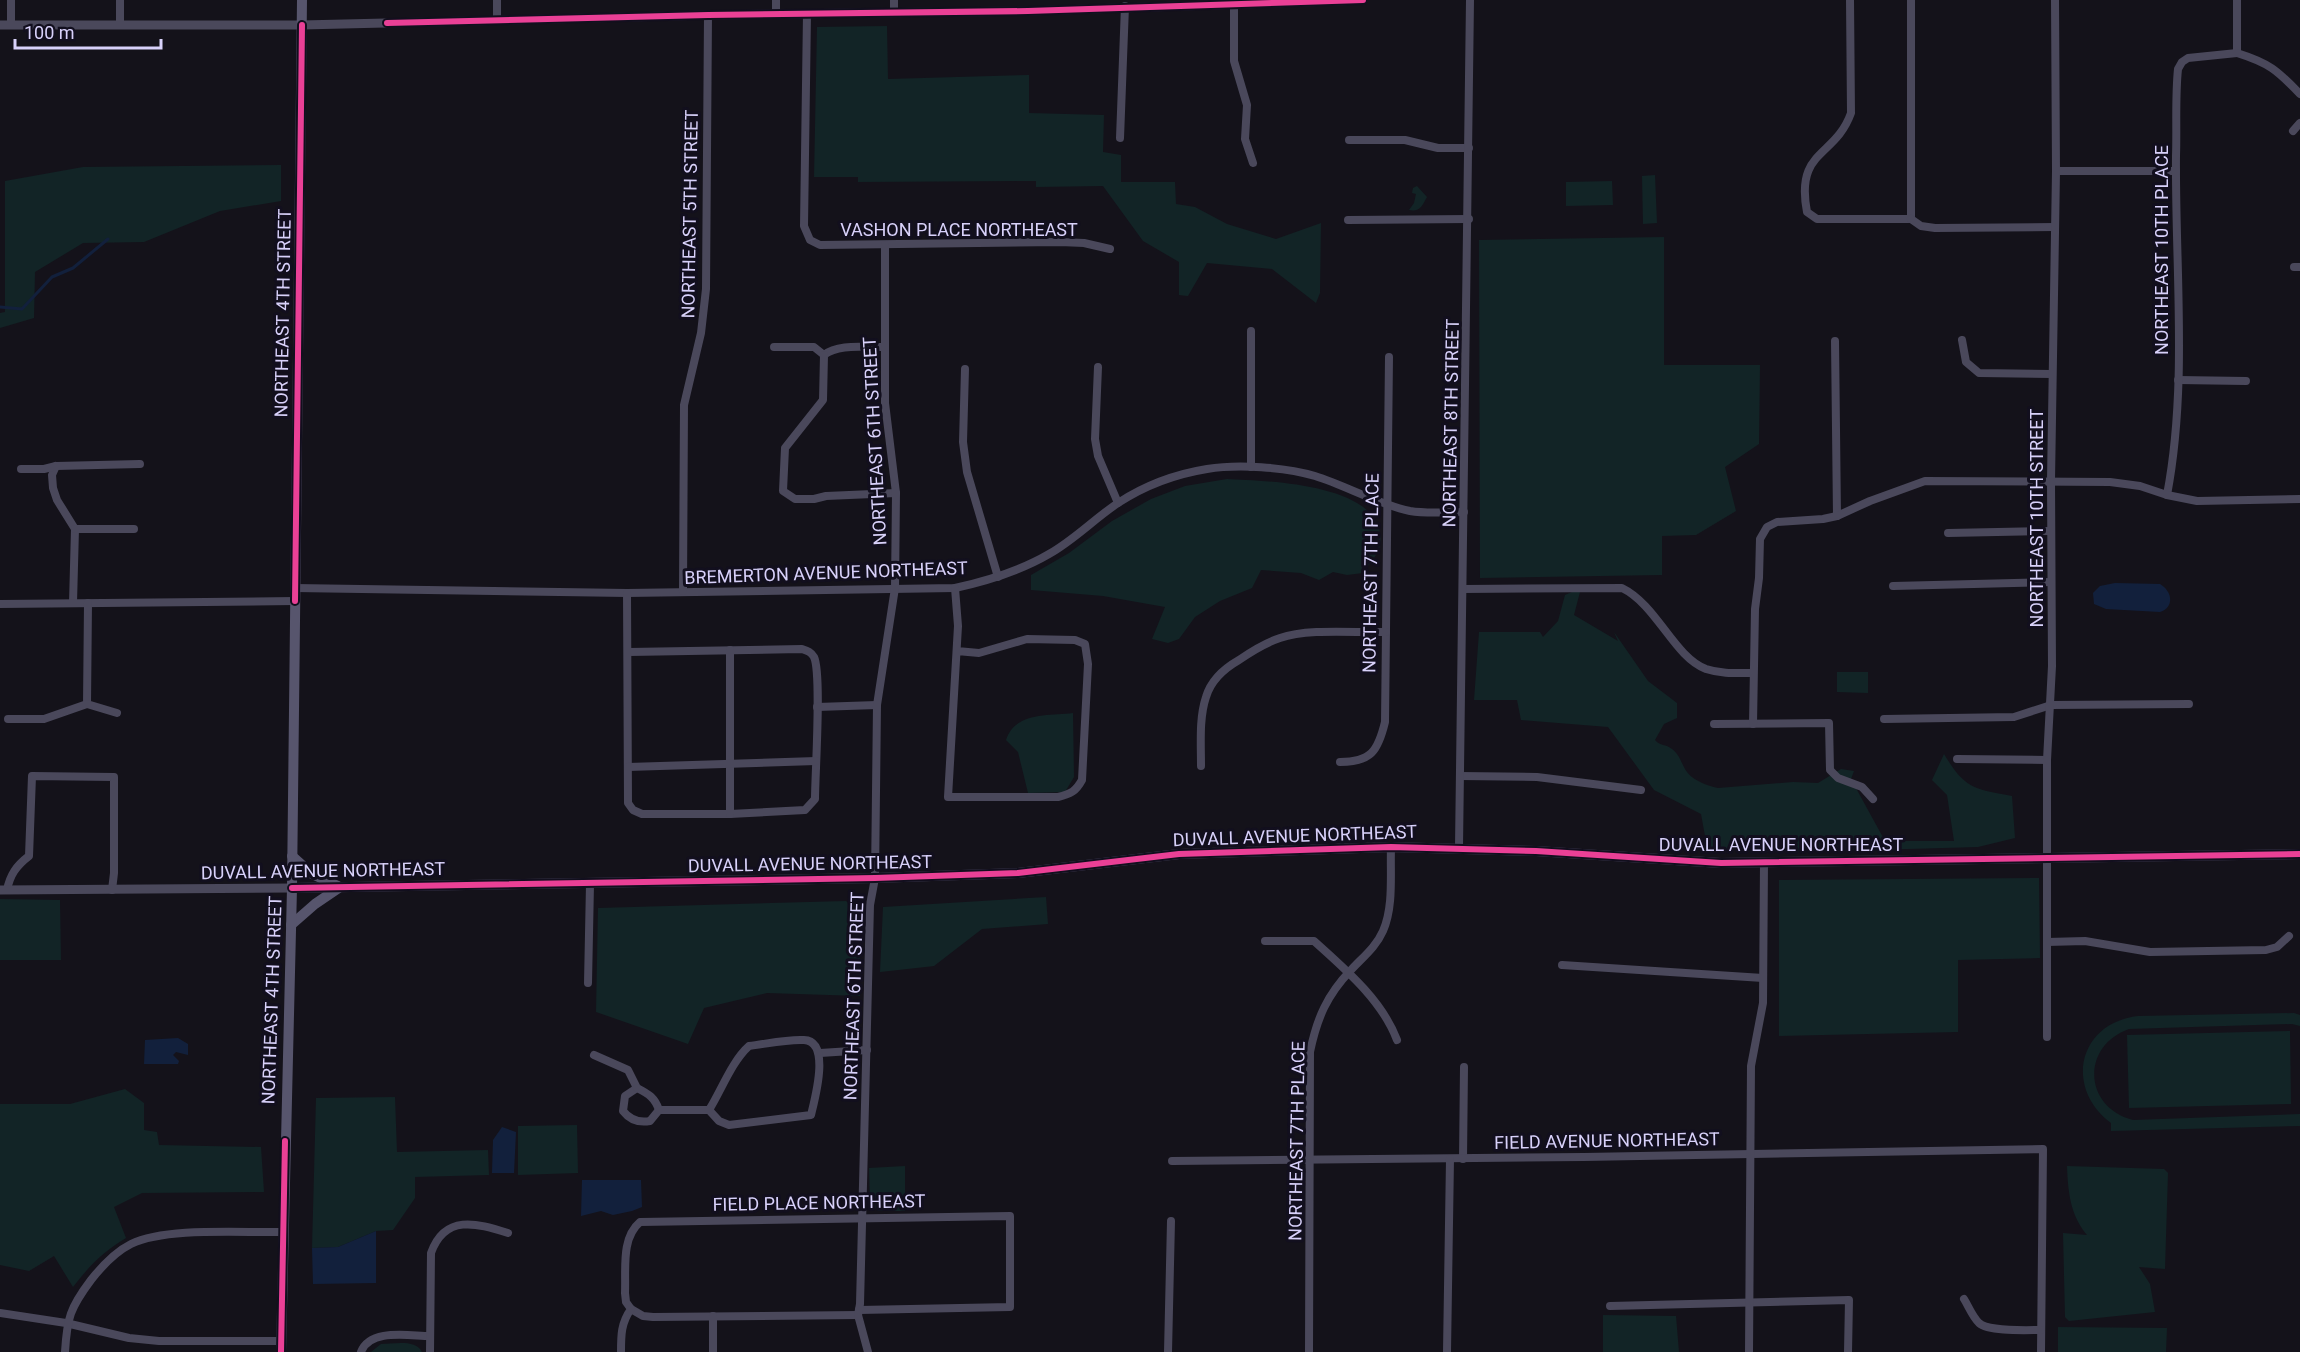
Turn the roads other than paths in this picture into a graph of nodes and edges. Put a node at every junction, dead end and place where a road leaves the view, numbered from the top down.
1 (11, 0) edge
2 (120, 0) edge
3 (302, 0) edge
4 (497, 0) edge
5 (776, 0) edge
6 (894, 0) edge
7 (1363, 0) edge
8 (1470, 0) edge
9 (1850, 0) edge
10 (1911, 0) edge
11 (2055, 0) edge
12 (2237, 0) edge
13 (1291, 1) edge
14 (1155, 3) edge
15 (1234, 3) junction
16 (1125, 6) junction
17 (894, 12) junction
18 (807, 13) junction
19 (776, 14) junction
20 (708, 15) junction
21 (497, 20) junction
22 (0, 25) edge
23 (11, 25) junction
24 (120, 25) junction
25 (302, 25) junction
26 (2237, 53) junction
27 (2300, 94) edge
28 (2300, 123) edge
29 (2293, 131) dead end
30 (1120, 138) dead end
31 (1349, 140) dead end
32 (1469, 148) junction
33 (1252, 164) dead end
34 (2056, 171) junction
35 (2176, 171) junction
36 (1469, 219) junction
37 (1911, 219) junction
38 (1348, 220) dead end
39 (2055, 227) junction
40 (885, 245) junction
41 (1110, 249) dead end
42 (1251, 331) dead end
43 (1962, 340) dead end
44 (1835, 341) dead end
45 (884, 347) junction
46 (774, 348) dead end
47 (824, 355) junction
48 (1389, 357) dead end
49 (1098, 367) dead end
50 (964, 369) dead end
51 (2052, 374) junction
52 (2178, 380) junction
53 (2246, 381) dead end
54 (140, 464) dead end
55 (56, 466) junction
56 (1251, 467) junction
57 (21, 469) dead end
58 (2051, 481) junction
59 (896, 493) junction
60 (2167, 495) junction
61 (2300, 499) edge
62 (1118, 503) junction
63 (1387, 504) junction
64 (1464, 512) junction
65 (1837, 516) junction
66 (75, 529) junction
67 (134, 529) dead end
68 (2051, 531) junction
69 (1948, 533) dead end
70 (998, 577) junction
71 (2051, 582) junction
72 (1893, 586) dead end
73 (295, 588) junction
74 (895, 588) junction
75 (954, 588) junction
76 (1463, 589) junction
77 (683, 591) junction
78 (627, 594) junction
79 (295, 601) junction
80 (73, 603) junction
81 (88, 603) junction
82 (0, 604) edge
83 (1386, 632) junction
84 (730, 650) junction
85 (957, 651) junction
86 (629, 652) junction
87 (1753, 673) junction
88 (87, 704) junction
89 (2189, 704) dead end
90 (877, 705) junction
91 (2051, 705) junction
92 (817, 707) junction
93 (117, 713) dead end
94 (8, 719) dead end
95 (1884, 719) dead end
96 (1714, 724) dead end
97 (1753, 724) junction
98 (1957, 759) dead end
99 (2047, 760) junction
100 (816, 761) junction
101 (1340, 762) dead end
102 (730, 764) junction
103 (1201, 766) dead end
104 (628, 767) junction
105 (1460, 776) junction
106 (1641, 790) dead end
107 (1873, 799) dead end
108 (730, 814) junction
109 (1391, 847) junction
110 (1459, 847) junction
111 (2300, 854) edge
112 (292, 856) junction
113 (2047, 858) junction
114 (1764, 862) junction
115 (875, 878) junction
116 (590, 884) junction
117 (341, 887) junction
118 (292, 888) junction
119 (3, 890) edge
120 (112, 890) junction
121 (291, 925) junction
122 (2289, 936) dead end
123 (1265, 941) dead end
124 (2047, 942) junction
125 (1562, 965) dead end
126 (1348, 972) junction
127 (1763, 978) junction
128 (588, 983) dead end
129 (2047, 1036) dead end
130 (1397, 1040) dead end
131 (867, 1050) junction
132 (820, 1053) junction
133 (594, 1055) dead end
134 (1464, 1067) dead end
135 (637, 1088) junction
136 (659, 1110) junction
137 (709, 1110) junction
138 (1750, 1154) junction
139 (1450, 1159) junction
140 (1463, 1159) junction
141 (1172, 1161) dead end
142 (1310, 1161) junction
143 (861, 1217) junction
144 (1171, 1221) dead end
145 (282, 1232) junction
146 (508, 1233) dead end
147 (1964, 1299) dead end
148 (1748, 1303) junction
149 (1610, 1306) dead end
150 (631, 1309) junction
151 (0, 1313) edge
152 (858, 1313) junction
153 (713, 1316) junction
154 (66, 1323) junction
155 (2041, 1330) junction
156 (430, 1336) junction
157 (281, 1346) edge
158 (65, 1352) edge
159 (361, 1352) edge
160 (430, 1352) edge
161 (621, 1352) edge
162 (713, 1352) edge
163 (868, 1352) edge
164 (1168, 1352) edge
165 (1309, 1352) edge
166 (1447, 1352) edge
167 (1749, 1352) edge
168 (1848, 1352) edge
169 (2041, 1352) edge

1 - 23 street
2 - 24 street
3 - 25 main road, NORTHEAST 4TH STREET
4 - 21 street
5 - 19 street
6 - 17 street
7 - 13 street
8 - 32 street, NORTHEAST 8TH STREET
9 - 37 street
10 - 37 street
11 - 34 street, NORTHEAST 10TH STREET
12 - 26 street
13 - 15 street
14 - 15 street
14 - 16 street
15 - 33 street
16 - 17 street
16 - 30 street
17 - 18 street
18 - 19 street
18 - 40 street, VASHON PLACE NORTHEAST
19 - 20 street
20 - 21 street
20 - 77 street, NORTHEAST 5TH STREET
21 - 25 street
22 - 23 street
23 - 24 street
24 - 25 street
25 - 73 main road, NORTHEAST 4TH STREET
26 - 27 street
26 - 35 street, NORTHEAST 10TH PLACE
28 - 29 street
31 - 32 street
32 - 36 street, NORTHEAST 8TH STREET
34 - 35 street
34 - 39 street, NORTHEAST 10TH STREET
35 - 52 street, NORTHEAST 10TH PLACE
36 - 38 street
36 - 64 street, NORTHEAST 8TH STREET
37 - 39 street
39 - 51 street, NORTHEAST 10TH STREET
40 - 41 street, VASHON PLACE NORTHEAST
40 - 45 street, NORTHEAST 6TH STREET
42 - 56 street
43 - 51 street
44 - 65 street
45 - 47 street
45 - 59 street, NORTHEAST 6TH STREET
46 - 47 street
47 - 59 street
48 - 63 street, NORTHEAST 7TH PLACE
49 - 62 street
50 - 70 street
51 - 58 street, NORTHEAST 10TH STREET
52 - 53 street
52 - 60 street, NORTHEAST 10TH PLACE
54 - 55 street
55 - 57 street
55 - 66 street
56 - 62 street, BREMERTON AVENUE NORTHEAST
56 - 63 street, BREMERTON AVENUE NORTHEAST
58 - 60 street
58 - 65 street
58 - 68 street, NORTHEAST 10TH STREET
59 - 74 street, NORTHEAST 6TH STREET
60 - 61 street
62 - 70 street, BREMERTON AVENUE NORTHEAST
63 - 64 street, BREMERTON AVENUE NORTHEAST
63 - 83 street, NORTHEAST 7TH PLACE
64 - 76 street, NORTHEAST 8TH STREET
65 - 87 street
66 - 67 street
66 - 80 street
68 - 69 street
68 - 71 street, NORTHEAST 10TH STREET
70 - 75 street, BREMERTON AVENUE NORTHEAST
71 - 72 street
71 - 91 street, NORTHEAST 10TH STREET
73 - 78 street, BREMERTON AVENUE NORTHEAST
73 - 79 main road, NORTHEAST 4TH STREET
74 - 75 street, BREMERTON AVENUE NORTHEAST
74 - 77 street, BREMERTON AVENUE NORTHEAST
74 - 90 street, NORTHEAST 6TH STREET
75 - 85 street
76 - 87 street
76 - 105 street, NORTHEAST 8TH STREET
77 - 78 street, BREMERTON AVENUE NORTHEAST
78 - 86 street
79 - 81 street
79 - 112 main road, NORTHEAST 4TH STREET
80 - 81 street
80 - 82 street
81 - 88 street
83 - 101 street, NORTHEAST 7TH PLACE
83 - 103 street
84 - 86 street
84 - 92 street
84 - 102 street
85 - 85 street
86 - 104 street
87 - 97 street
88 - 93 street
88 - 94 street
89 - 91 street
90 - 92 street
90 - 115 street, NORTHEAST 6TH STREET
91 - 95 street
91 - 99 street, NORTHEAST 10TH STREET
92 - 100 street
96 - 97 street
97 - 107 street
98 - 99 street
99 - 113 street, NORTHEAST 10TH STREET
100 - 102 street
100 - 108 street
102 - 104 street
102 - 108 street
104 - 108 street
105 - 106 street
105 - 110 street, NORTHEAST 8TH STREET
109 - 110 main road, DUVALL AVENUE NORTHEAST
109 - 115 main road, DUVALL AVENUE NORTHEAST
109 - 126 street, NORTHEAST 7TH PLACE
110 - 114 main road, DUVALL AVENUE NORTHEAST
111 - 113 main road, DUVALL AVENUE NORTHEAST
112 - 117 main road
112 - 118 main road, NORTHEAST 4TH STREET
113 - 114 main road, DUVALL AVENUE NORTHEAST
113 - 124 street, NORTHEAST 10TH STREET
114 - 127 street
115 - 116 main road, DUVALL AVENUE NORTHEAST
115 - 131 street, NORTHEAST 6TH STREET
116 - 117 main road, DUVALL AVENUE NORTHEAST
116 - 128 street
117 - 118 main road, DUVALL AVENUE NORTHEAST
117 - 121 main road
118 - 120 street, DUVALL AVENUE NORTHEAST
118 - 121 main road, NORTHEAST 4TH STREET
119 - 120 street, DUVALL AVENUE NORTHEAST
119 - 120 street
121 - 145 main road, NORTHEAST 4TH STREET
122 - 124 street
123 - 126 street
124 - 129 street, NORTHEAST 10TH STREET
125 - 127 street
126 - 130 street
126 - 142 street, NORTHEAST 7TH PLACE
127 - 138 street
131 - 132 street
131 - 143 street, NORTHEAST 6TH STREET
132 - 137 street
132 - 137 street
133 - 135 street
134 - 140 street
135 - 136 street
135 - 136 street
136 - 137 street
138 - 140 street, FIELD AVENUE NORTHEAST
138 - 148 street
138 - 155 street, FIELD AVENUE NORTHEAST
139 - 140 street, FIELD AVENUE NORTHEAST
139 - 142 street, FIELD AVENUE NORTHEAST
139 - 166 street
141 - 142 street, FIELD AVENUE NORTHEAST
142 - 165 street, NORTHEAST 7TH PLACE
143 - 150 street, FIELD PLACE NORTHEAST
143 - 152 street, NORTHEAST 6TH STREET
143 - 152 street, FIELD PLACE NORTHEAST
144 - 164 street
145 - 154 street
145 - 157 main road, NORTHEAST 4TH STREET
146 - 156 street
147 - 155 street
148 - 149 street
148 - 167 street
148 - 168 street
150 - 153 street
150 - 161 street
151 - 154 street
152 - 153 street
152 - 163 street, NORTHEAST 6TH STREET
153 - 162 street
154 - 157 street
154 - 158 street
155 - 169 street
156 - 159 street
156 - 160 street

